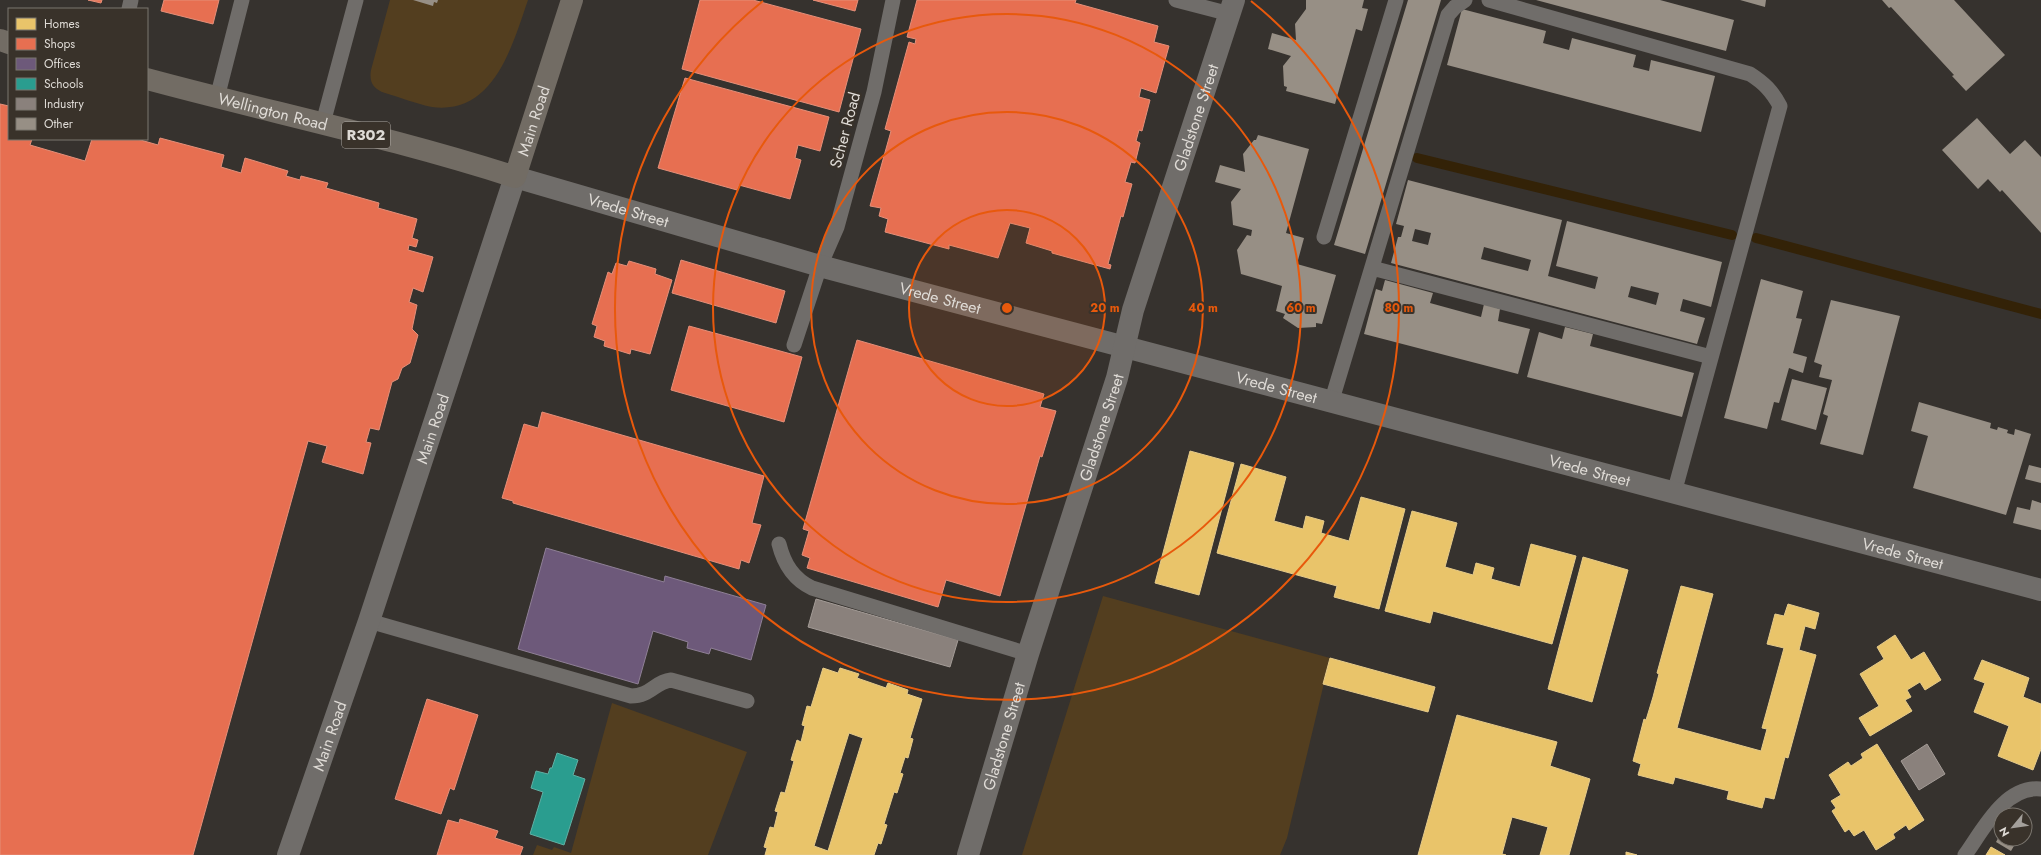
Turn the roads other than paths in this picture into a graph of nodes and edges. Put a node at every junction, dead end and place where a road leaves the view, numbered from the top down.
1 (242, 0) edge
2 (356, 0) edge
3 (572, 0) edge
4 (893, 0) edge
5 (1176, 0) edge
6 (1396, 0) edge
7 (1465, 0) edge
8 (1489, 0) edge
9 (1232, 7) edge
10 (148, 79) edge
11 (217, 98) junction
12 (323, 123) junction
13 (515, 178) junction
14 (1324, 237) dead end
15 (820, 266) junction
16 (1372, 268) junction
17 (794, 345) dead end
18 (1124, 348) junction
19 (1711, 357) junction
20 (1332, 403) junction
21 (1674, 494) junction
22 (779, 544) dead end
23 (2041, 590) edge
24 (369, 621) junction
25 (1028, 654) junction
26 (747, 701) dead end
27 (2041, 789) edge
28 (288, 855) edge
29 (968, 855) edge
30 (1965, 855) edge

1 - 11 lane
2 - 12 lane
3 - 13 main road, Main Road
4 - 15 lane, Scher Road
5 - 9 lane
6 - 14 lane
7 - 16 lane
8 - 19 lane
9 - 18 street, Gladstone Street
10 - 11 main road, Wellington Road / R302
11 - 12 main road, Wellington Road / R302
12 - 13 main road, Wellington Road / R302
13 - 15 street, Vrede Street
13 - 24 street, Main Road
15 - 17 lane, Scher Road
15 - 18 street, Vrede Street
16 - 19 lane
16 - 20 lane
18 - 20 street, Vrede Street
18 - 25 street, Gladstone Street
19 - 21 lane
20 - 21 street, Vrede Street
21 - 23 street, Vrede Street
22 - 25 lane
24 - 26 lane
24 - 28 street, Main Road
25 - 29 street, Gladstone Street
27 - 30 lane

